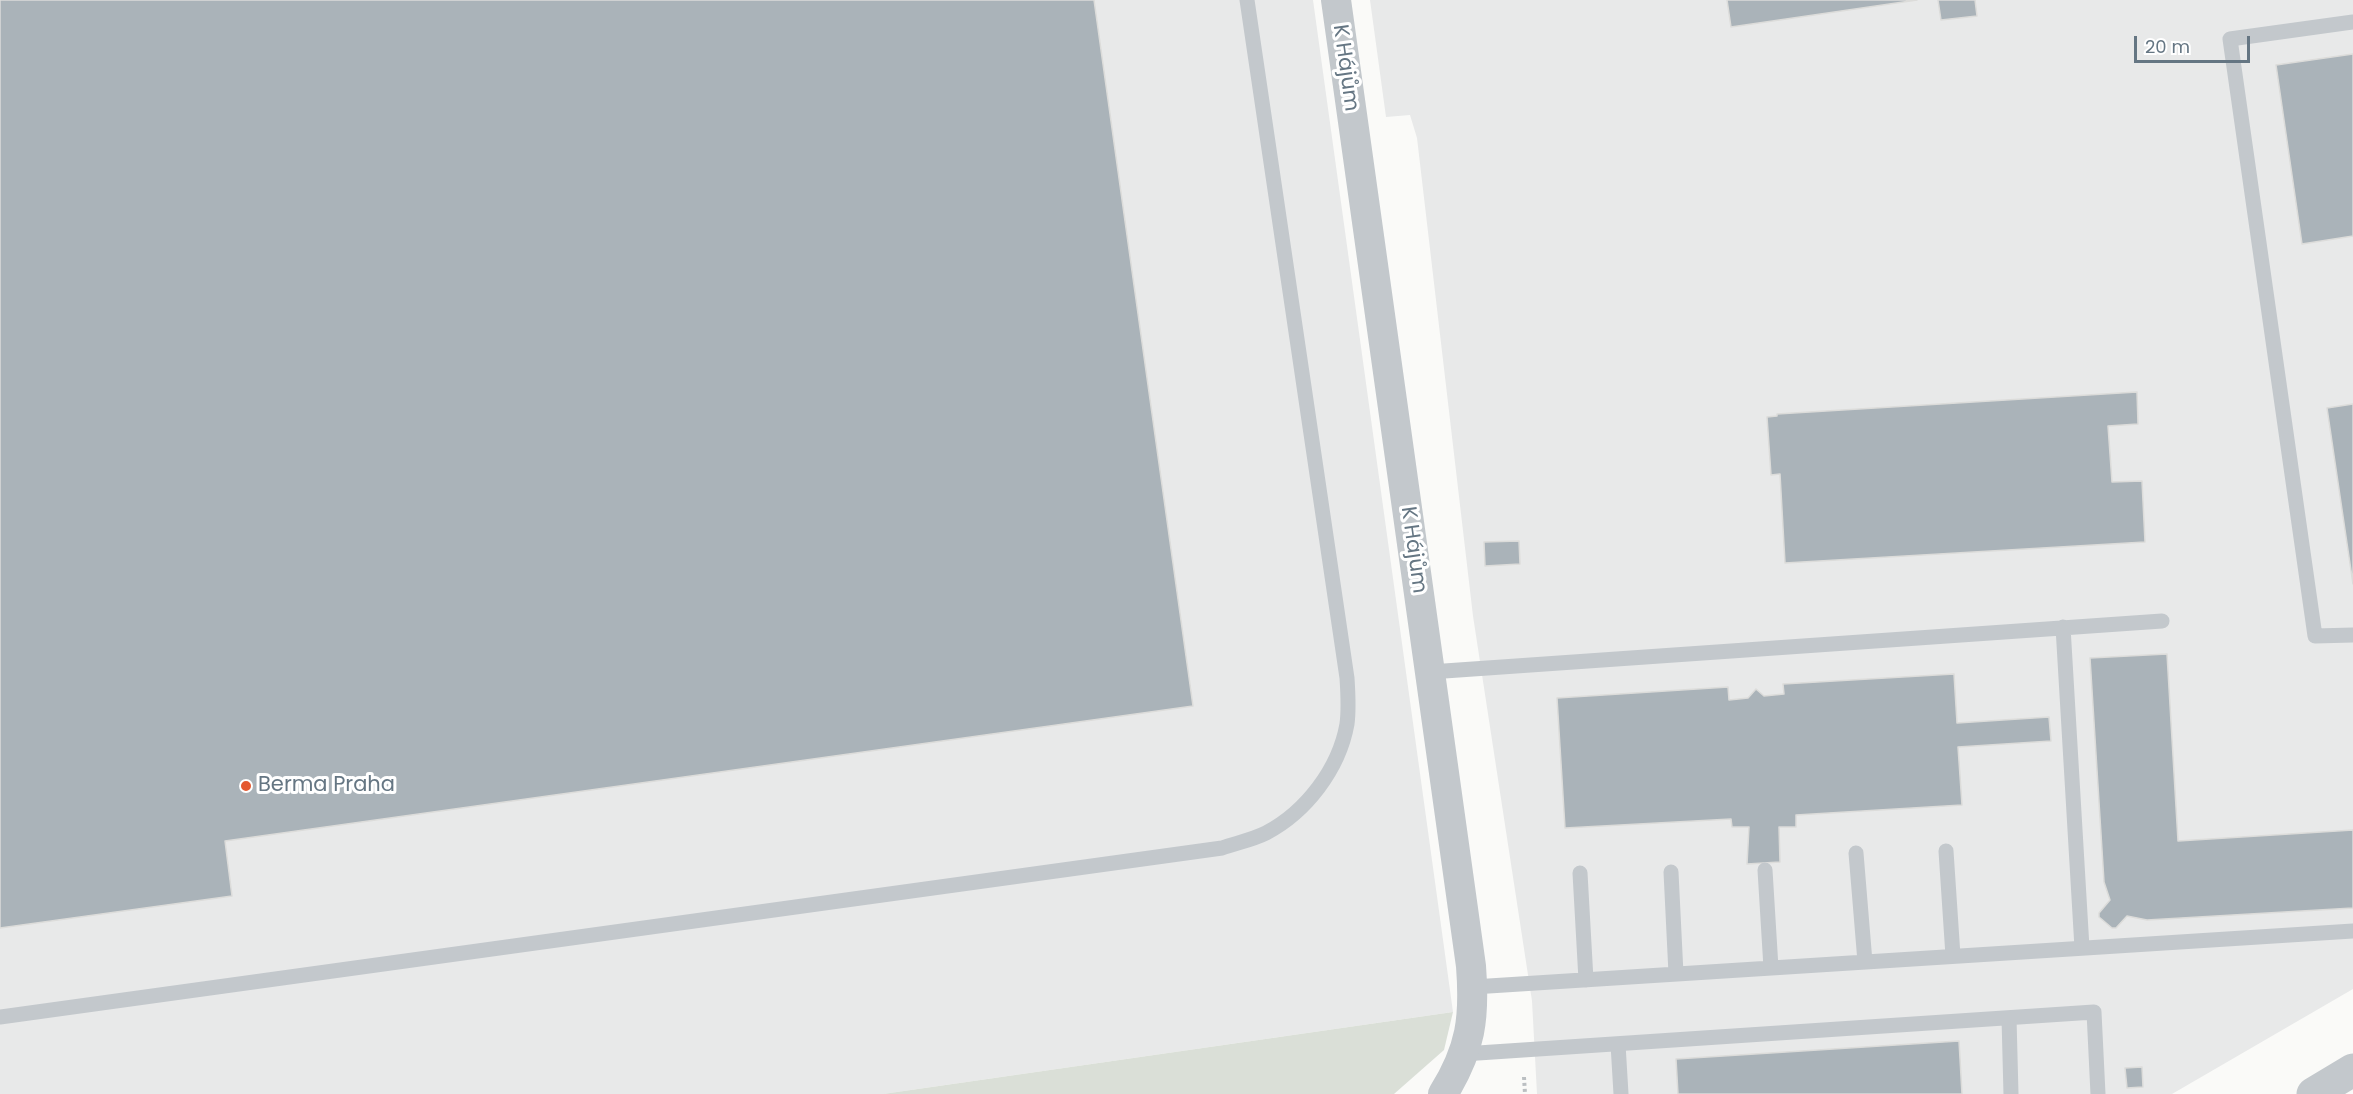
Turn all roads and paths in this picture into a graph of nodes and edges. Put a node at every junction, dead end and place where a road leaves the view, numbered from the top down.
1 (1247, 0) edge
2 (1336, 0) edge
3 (2353, 22) edge
4 (2162, 621) dead end
5 (2063, 627) junction
6 (2353, 635) edge
7 (1430, 672) junction
8 (1946, 851) dead end
9 (1856, 853) dead end
10 (1765, 870) dead end
11 (1671, 872) dead end
12 (1580, 873) dead end
13 (2353, 931) edge
14 (2082, 948) junction
15 (1953, 956) junction
16 (1865, 962) junction
17 (1771, 968) junction
18 (1676, 974) junction
19 (1586, 980) junction
20 (1473, 987) junction
21 (0, 1017) edge
22 (2009, 1018) junction
23 (1618, 1044) junction
24 (1462, 1054) junction
25 (2353, 1070) edge
26 (1443, 1094) edge
27 (1621, 1094) edge
28 (2012, 1094) edge
29 (2098, 1094) edge
30 (2313, 1094) edge

1 - 21 lane
2 - 7 street, K Hájům
3 - 6 lane
4 - 5 lane
5 - 7 lane
5 - 14 lane
7 - 20 street, K Hájům
8 - 15 lane
9 - 16 lane
10 - 17 lane
11 - 18 lane
12 - 19 lane
13 - 14 lane
14 - 15 lane
15 - 16 lane
16 - 17 lane
17 - 18 lane
18 - 19 lane
19 - 20 lane
20 - 24 street, K Hájům
22 - 23 lane
22 - 28 lane
22 - 29 lane
23 - 24 lane
23 - 27 lane
24 - 26 street, K Hájům
25 - 30 street

